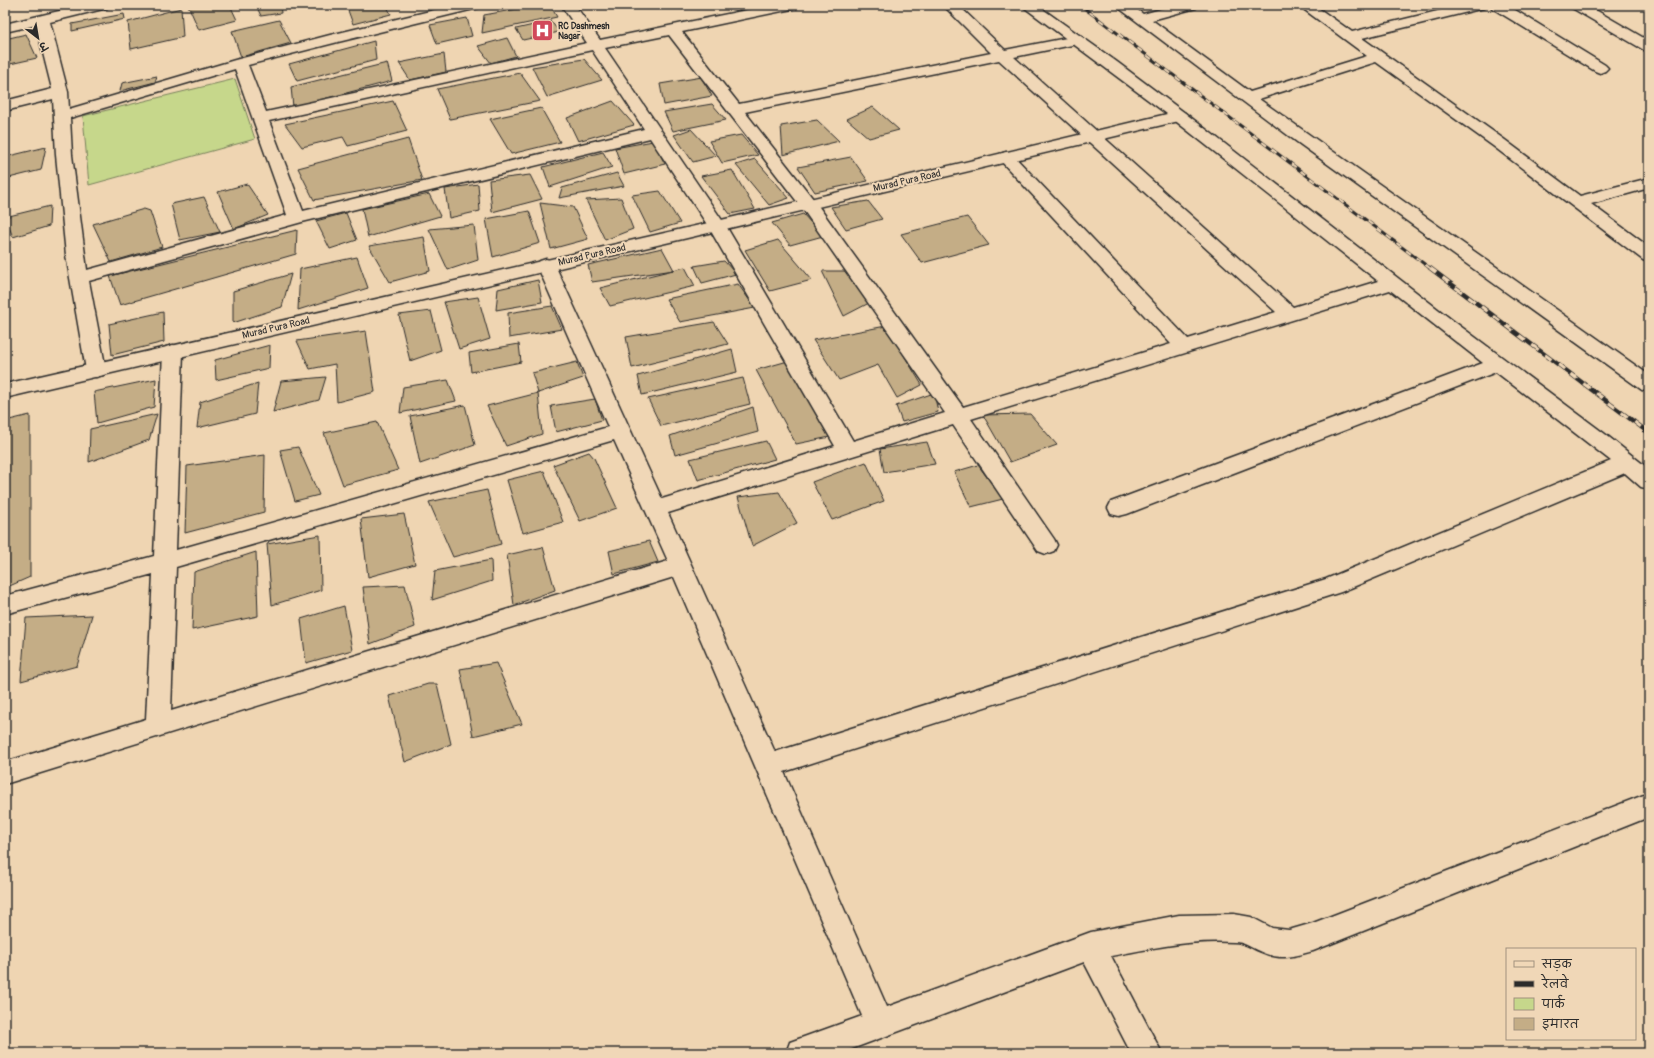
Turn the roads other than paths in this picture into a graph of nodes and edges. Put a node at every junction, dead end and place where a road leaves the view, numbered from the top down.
1 (102, 5) edge
2 (473, 5) edge
3 (568, 5) edge
4 (792, 5) edge
5 (950, 5) edge
6 (1028, 5) edge
7 (1122, 5) edge
8 (1191, 5) edge
9 (1305, 5) edge
10 (1480, 5) edge
11 (1497, 5) edge
12 (1577, 5) edge
13 (42, 19) junction
14 (1141, 19) junction
15 (5, 28) edge
16 (672, 29) junction
17 (1350, 37) junction
18 (1077, 40) junction
19 (596, 44) junction
20 (1649, 47) edge
21 (1002, 55) junction
22 (1378, 57) junction
23 (240, 63) junction
24 (1600, 68) dead end
25 (60, 92) junction
26 (1247, 98) junction
27 (5, 106) edge
28 (734, 110) junction
29 (61, 116) junction
30 (1178, 116) junction
31 (260, 118) junction
32 (654, 132) junction
33 (1094, 136) junction
34 (1006, 157) junction
35 (1649, 183) edge
36 (1577, 202) junction
37 (808, 204) junction
38 (297, 218) junction
39 (717, 226) junction
40 (1649, 256) edge
41 (546, 265) junction
42 (79, 278) junction
43 (1392, 283) junction
44 (1290, 314) junction
45 (1185, 346) junction
46 (173, 352) junction
47 (1499, 364) junction
48 (96, 370) junction
49 (1649, 385) edge
50 (5, 391) edge
51 (958, 416) junction
52 (620, 431) junction
53 (848, 450) junction
54 (1627, 463) junction
55 (1649, 481) edge
56 (1119, 508) dead end
57 (655, 509) junction
58 (1046, 545) dead end
59 (164, 562) junction
60 (681, 566) junction
61 (5, 605) edge
62 (158, 726) junction
63 (768, 766) junction
64 (5, 773) edge
65 (1649, 805) edge
66 (1091, 946) junction
67 (880, 1024) junction
68 (802, 1053) edge
69 (1147, 1053) edge

1 - 13 street
2 - 23 street
3 - 19 street
4 - 16 street
5 - 21 street
6 - 18 street
7 - 14 street
8 - 14 street
9 - 17 street
10 - 17 street
11 - 24 street
12 - 20 street
13 - 15 street
13 - 25 street
14 - 26 street
16 - 19 street
16 - 28 street
17 - 22 street
18 - 21 street
18 - 30 street
19 - 31 street
19 - 32 street
21 - 28 street
21 - 33 street
22 - 26 street
22 - 36 street
23 - 29 street
23 - 31 street
25 - 27 street
25 - 29 street
26 - 49 street
28 - 37 street
29 - 42 street
30 - 33 street, Murad Pura Road
30 - 43 street
31 - 38 street
32 - 38 street
32 - 39 street
33 - 34 street, Murad Pura Road
33 - 44 street
34 - 37 street, Murad Pura Road
34 - 45 street
35 - 36 street
36 - 40 street
37 - 39 street, Murad Pura Road
37 - 51 street
38 - 42 street
39 - 41 street, Murad Pura Road
39 - 53 street
41 - 46 street, Murad Pura Road
41 - 52 street
42 - 48 street
43 - 44 street
43 - 47 street
44 - 45 street
45 - 51 street
46 - 48 street, Murad Pura Road
46 - 59 street
47 - 54 street
47 - 56 street
48 - 50 street, Murad Pura Road
51 - 53 street
51 - 58 street
52 - 57 street
52 - 59 street
53 - 57 street
54 - 55 street
54 - 63 street
57 - 60 street
59 - 61 street
59 - 62 street
60 - 62 street
60 - 63 street
62 - 64 street
63 - 67 street
65 - 66 street
66 - 67 street
66 - 69 street
67 - 68 street

